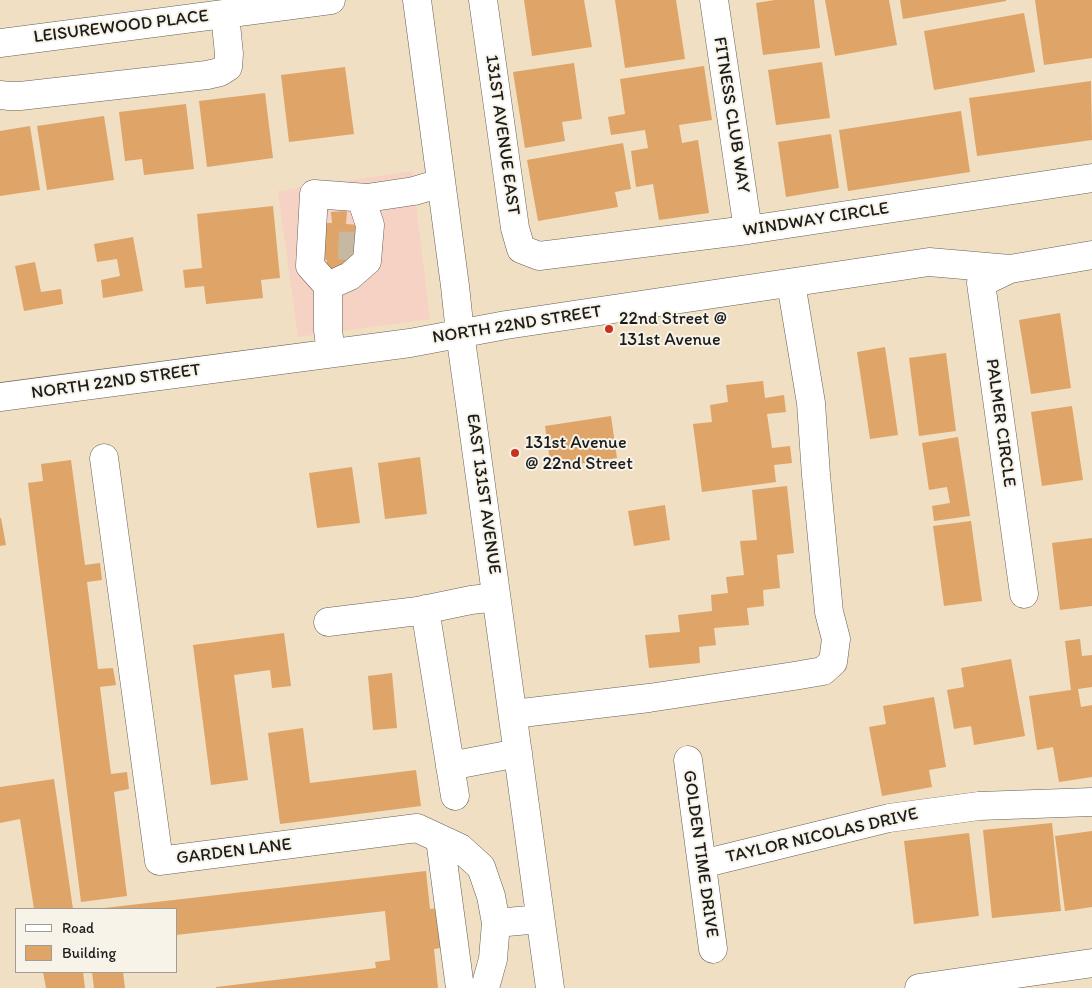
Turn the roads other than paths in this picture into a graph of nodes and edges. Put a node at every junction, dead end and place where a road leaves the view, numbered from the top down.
1 (331, 0) edge
2 (417, 0) edge
3 (483, 0) edge
4 (714, 0) edge
5 (225, 14) junction
6 (0, 43) edge
7 (0, 95) edge
8 (1092, 178) edge
9 (441, 183) junction
10 (361, 209) junction
11 (748, 230) junction
12 (1092, 254) edge
13 (539, 256) joint
14 (1010, 269) junction
15 (343, 274) junction
16 (791, 283) junction
17 (460, 333) junction
18 (332, 354) junction
19 (0, 398) edge
20 (104, 458) dead end
21 (1024, 594) dead end
22 (496, 597) junction
23 (425, 609) junction
24 (328, 622) dead end
25 (512, 714) junction
26 (518, 753) junction
27 (688, 760) dead end
28 (450, 766) junction
29 (455, 796) dead end
30 (1092, 802) edge
31 (440, 839) junction
32 (702, 864) junction
33 (540, 919) junction
34 (496, 923) junction
35 (713, 949) dead end
36 (1092, 963) edge
37 (460, 988) edge
38 (485, 988) edge
39 (550, 988) edge
40 (919, 988) edge

1 - 5 street, LEISUREWOOD PLACE
2 - 9 street, EAST 131ST AVENUE
3 - 13 street, 131ST AVENUE EAST
4 - 11 street, FITNESS CLUB WAY
5 - 6 street, LEISUREWOOD PLACE
5 - 7 street
8 - 11 street, WINDWAY CIRCLE
9 - 10 street
9 - 17 street, EAST 131ST AVENUE
10 - 15 street
10 - 15 street
11 - 13 street, WINDWAY CIRCLE
12 - 14 street, NORTH 22ND STREET
14 - 16 street, NORTH 22ND STREET
14 - 21 street, PALMER CIRCLE
15 - 18 street
16 - 17 street, NORTH 22ND STREET
16 - 25 street
17 - 18 street, NORTH 22ND STREET
17 - 22 street, EAST 131ST AVENUE
18 - 19 street, NORTH 22ND STREET
20 - 31 street, GARDEN LANE
22 - 23 street
22 - 25 street, EAST 131ST AVENUE
23 - 24 street
23 - 28 street
25 - 26 street, EAST 131ST AVENUE
26 - 28 street
26 - 33 street, EAST 131ST AVENUE
27 - 32 street, GOLDEN TIME DRIVE
28 - 29 street
30 - 32 street, TAYLOR NICOLAS DRIVE
31 - 34 street, GARDEN LANE
31 - 37 street
32 - 35 street, GOLDEN TIME DRIVE
33 - 34 street
33 - 39 street, EAST 131ST AVENUE
34 - 38 street, GARDEN LANE
36 - 40 street

